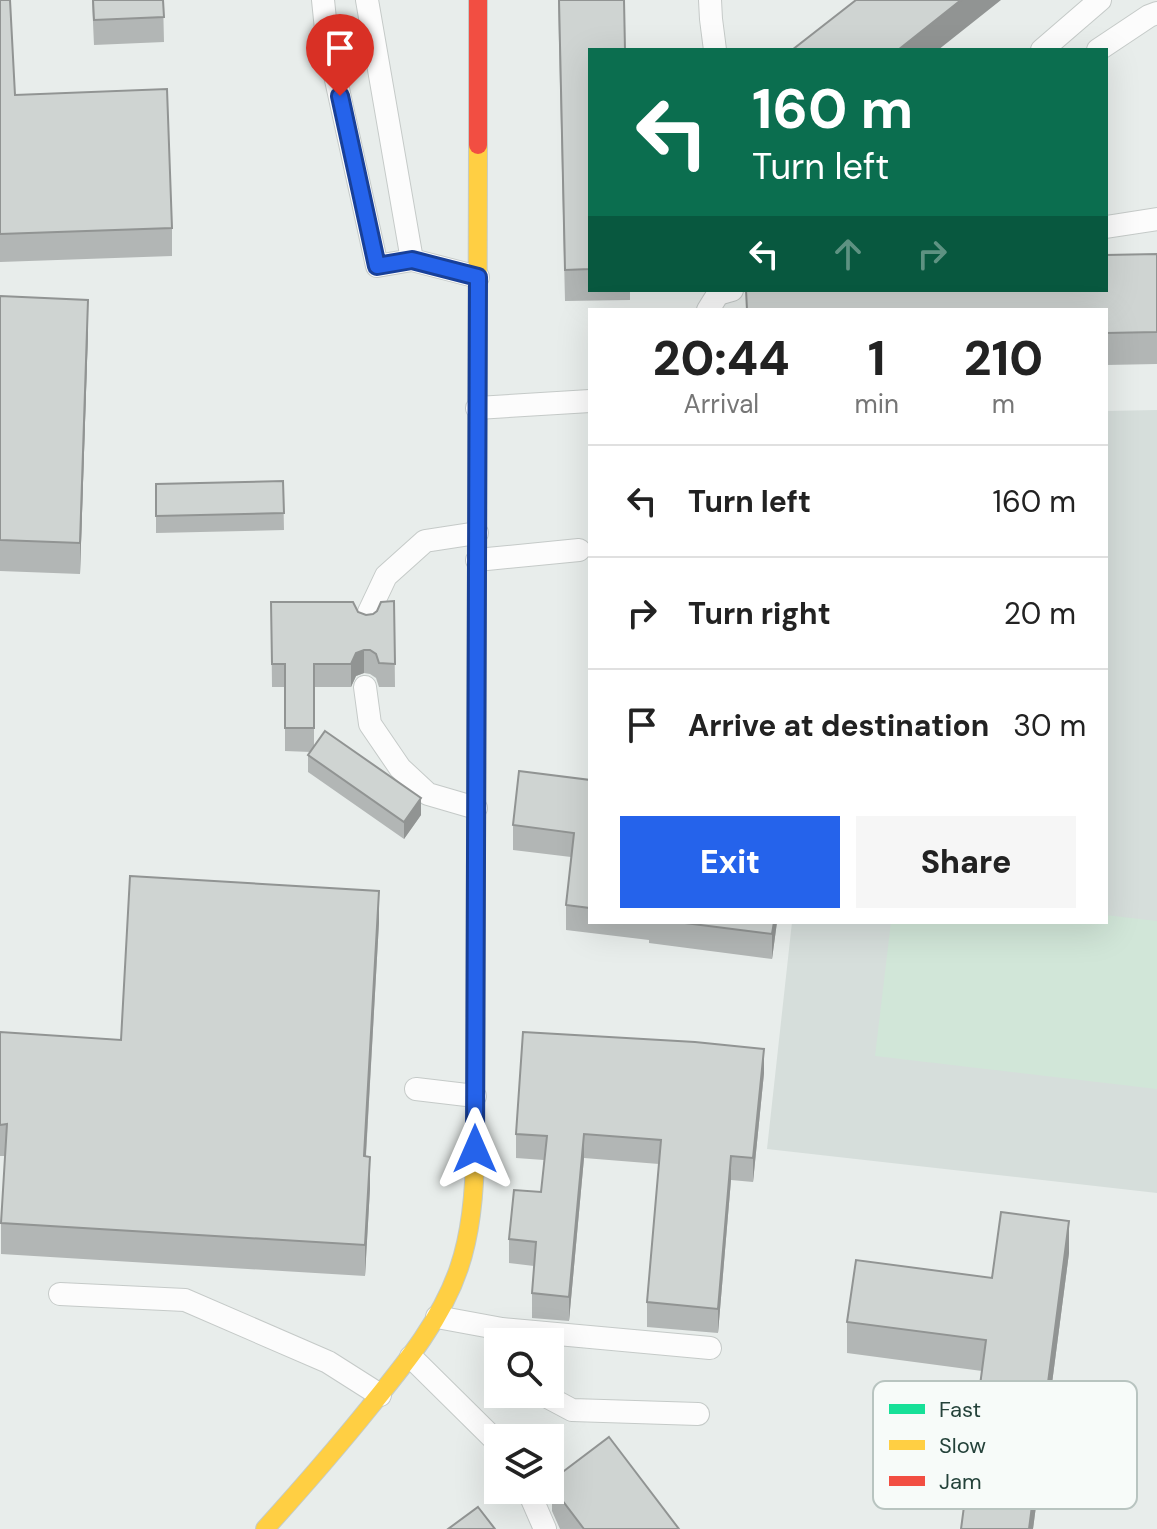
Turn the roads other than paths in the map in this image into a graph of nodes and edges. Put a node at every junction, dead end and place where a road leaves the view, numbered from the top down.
1 (323, 0) edge
2 (367, 0) edge
3 (478, 0) edge
4 (710, 0) edge
5 (1100, 0) edge
6 (1157, 13) edge
7 (715, 48) edge
8 (1044, 48) edge
9 (1101, 48) edge
10 (1157, 219) edge
11 (1108, 227) edge
12 (412, 260) junction
13 (478, 277) junction
14 (588, 401) edge
15 (477, 408) junction
16 (477, 533) junction
17 (579, 550) dead end
18 (477, 560) junction
19 (367, 625) edge
20 (365, 687) dead end
21 (476, 808) junction
22 (416, 1089) dead end
23 (475, 1096) junction
24 (60, 1294) dead end
25 (437, 1317) junction
26 (484, 1330) edge
27 (564, 1339) edge
28 (710, 1348) dead end
29 (411, 1357) junction
30 (380, 1395) junction
31 (564, 1406) edge
32 (698, 1414) dead end
33 (484, 1429) edge
34 (534, 1504) edge
35 (265, 1529) edge
36 (545, 1529) edge

1 - 12 lane
2 - 12 lane
3 - 13 street
4 - 7 lane
5 - 8 lane
6 - 9 lane
10 - 11 lane
12 - 13 lane
13 - 15 street
14 - 15 lane
15 - 16 street
16 - 18 street
16 - 19 lane
17 - 18 lane
18 - 21 street
20 - 21 lane
21 - 23 street
22 - 23 lane
23 - 25 street
24 - 30 lane
25 - 26 lane
25 - 29 street
27 - 28 lane
29 - 30 street
29 - 33 lane
30 - 35 street
31 - 32 lane
34 - 36 lane

